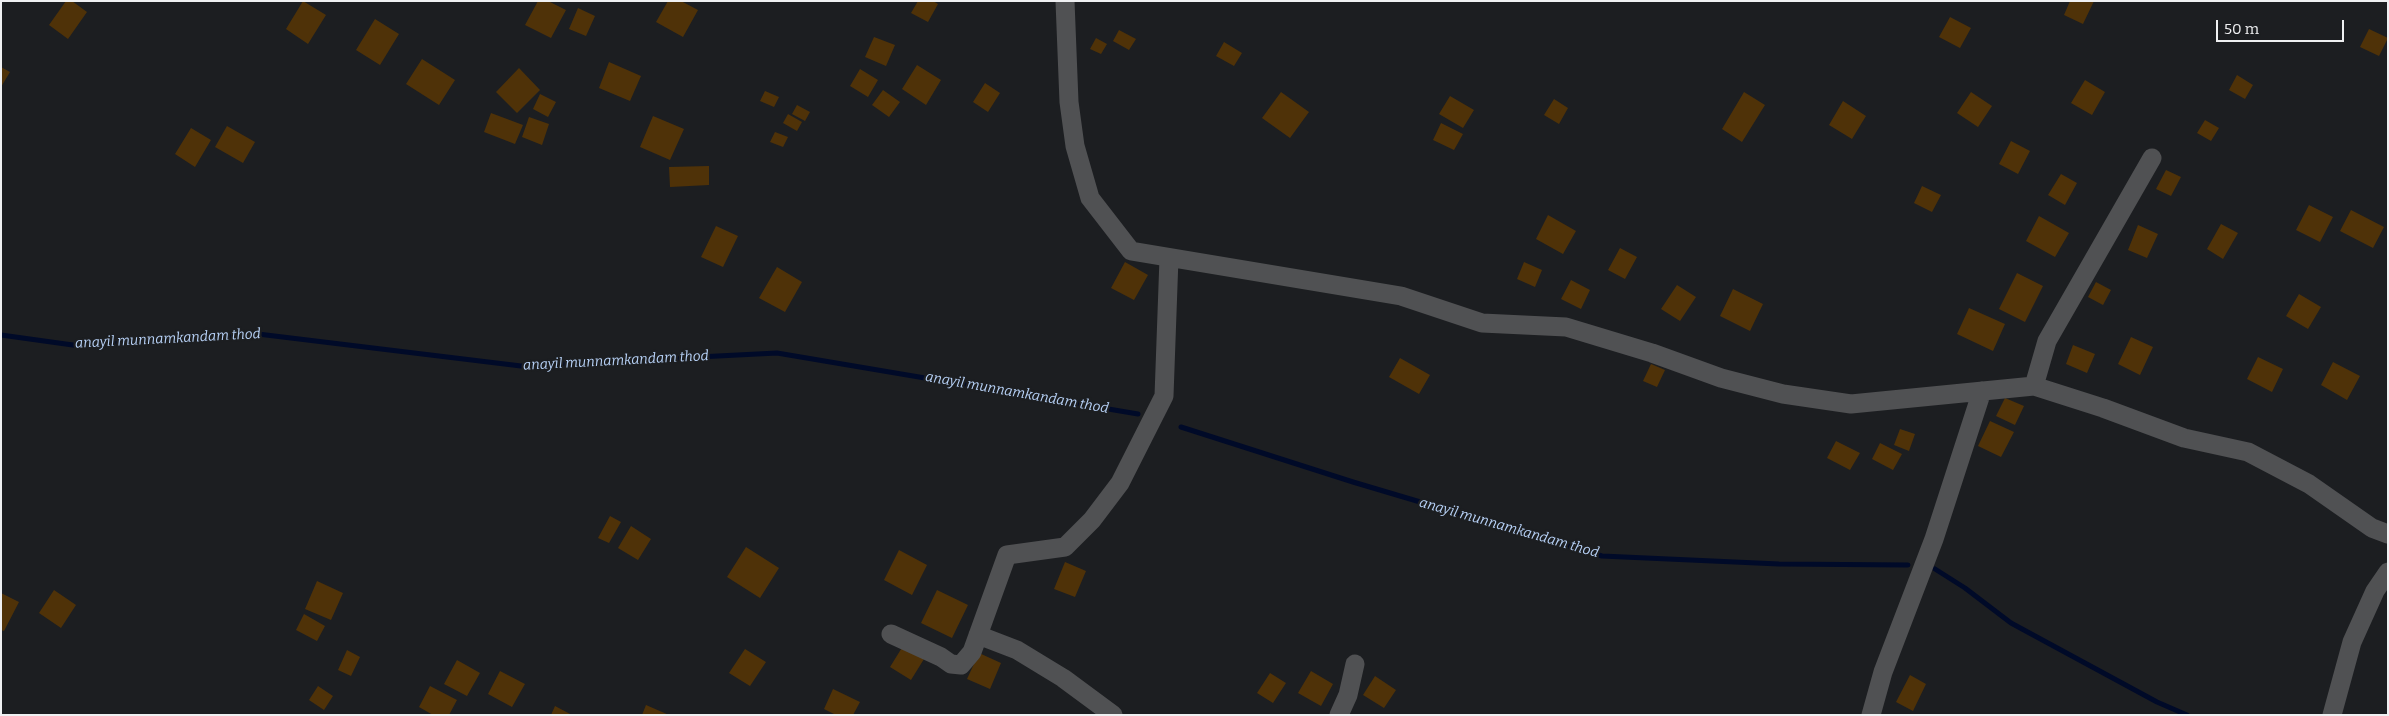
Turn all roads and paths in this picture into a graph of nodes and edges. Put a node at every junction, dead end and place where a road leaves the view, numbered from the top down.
1 (1066, 1) edge
2 (2152, 158) dead end
3 (1169, 258) junction
4 (2034, 386) junction
5 (1982, 391) junction
6 (2388, 534) edge
7 (2388, 572) edge
8 (891, 634) dead end
9 (978, 635) junction
10 (1354, 664) dead end
11 (1113, 715) edge
12 (1339, 715) edge
13 (1871, 715) edge
14 (2332, 715) edge

1 - 3 street
2 - 4 street
3 - 5 street
3 - 9 street
4 - 5 street
4 - 6 street
5 - 13 street
7 - 14 street
8 - 9 street
9 - 11 street
10 - 12 street

